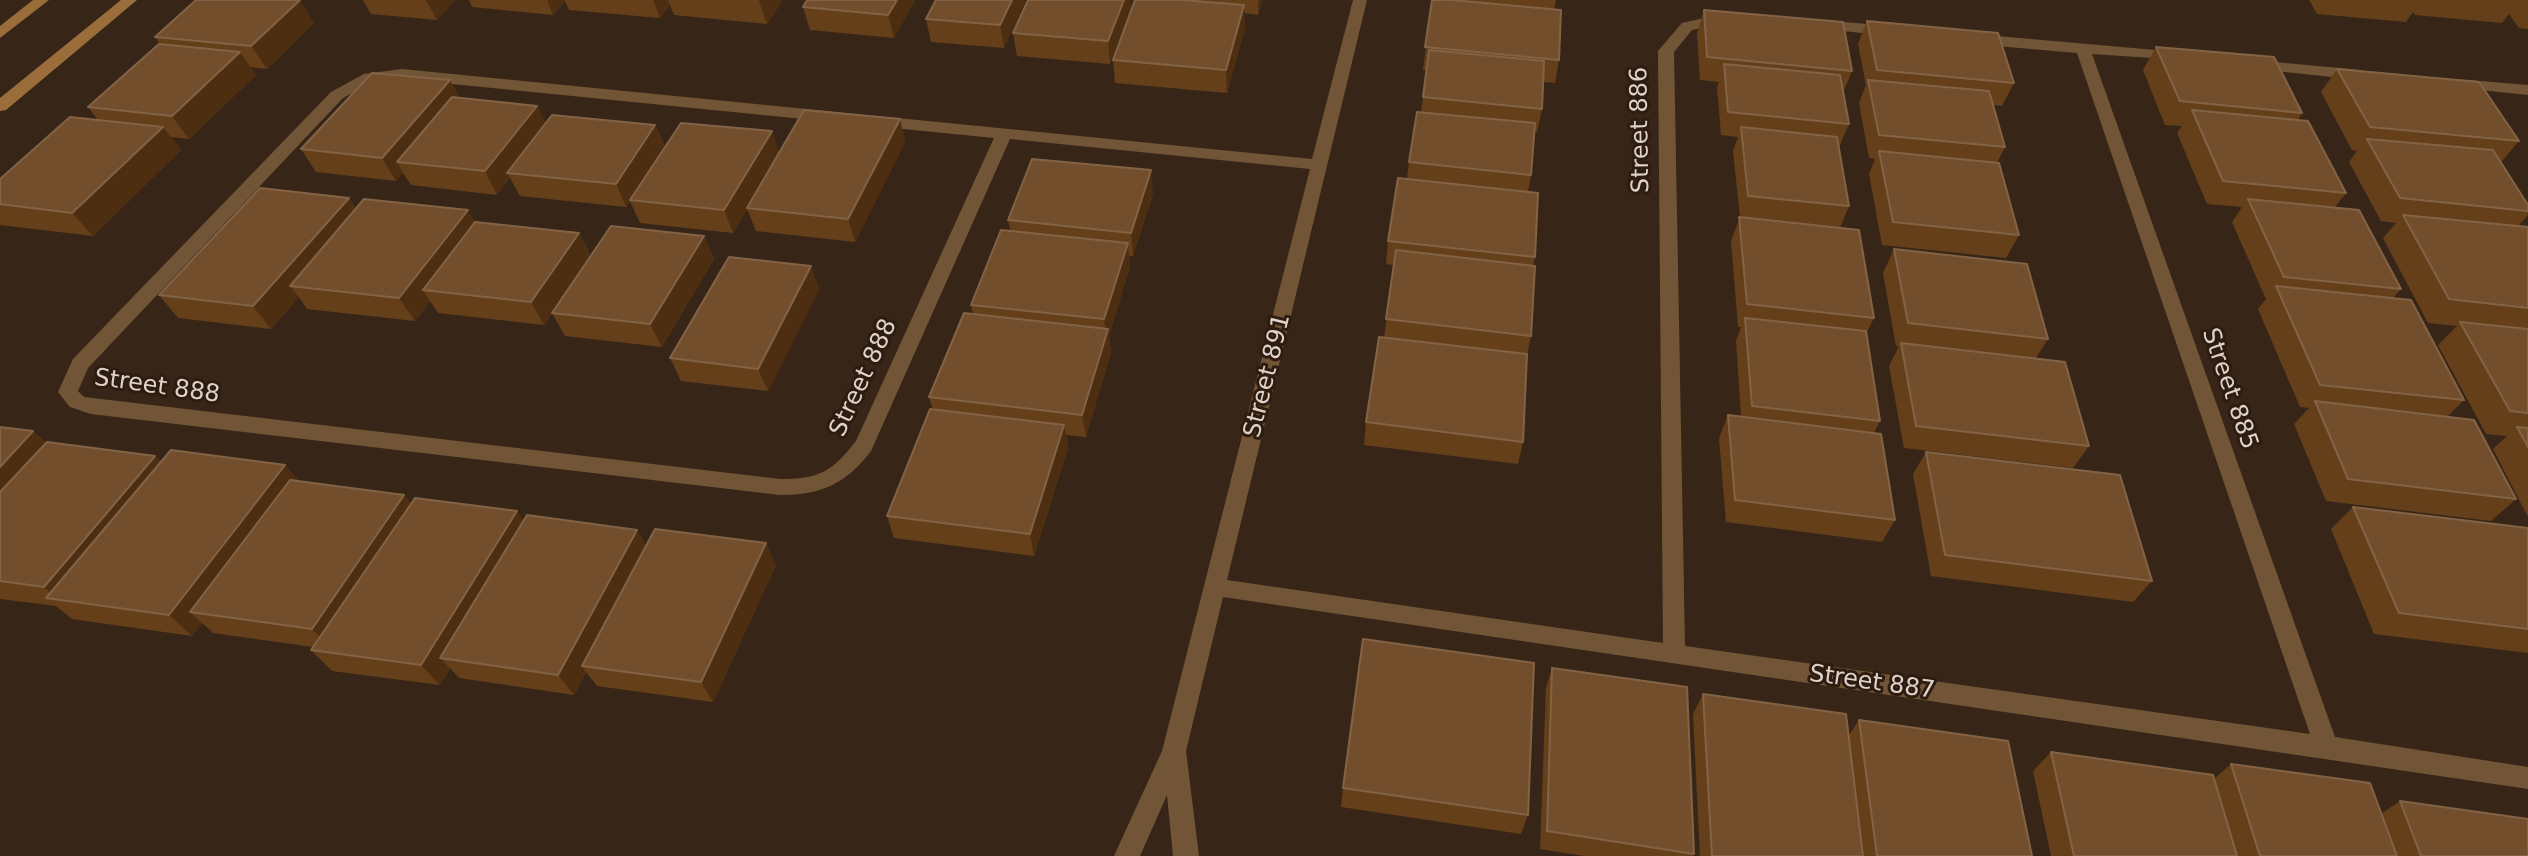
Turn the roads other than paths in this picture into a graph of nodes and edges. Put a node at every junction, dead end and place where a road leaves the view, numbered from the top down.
1 (42, 0) edge
2 (130, 0) edge
3 (1360, 0) edge
4 (1751, 19) edge
5 (1798, 23) edge
6 (1909, 32) edge
7 (0, 33) edge
8 (1963, 38) edge
9 (2083, 49) junction
10 (2194, 59) edge
11 (2242, 63) edge
12 (2385, 77) edge
13 (2433, 81) edge
14 (2528, 90) edge
15 (0, 106) edge
16 (1003, 136) junction
17 (1320, 165) junction
18 (1215, 587) junction
19 (1674, 656) junction
20 (2326, 746) junction
21 (1174, 751) junction
22 (2528, 778) edge
23 (1127, 856) edge
24 (1186, 856) edge

1 - 7 street
2 - 15 street
3 - 17 street, Street 891
4 - 19 street, Street 886
5 - 6 street
8 - 9 street
9 - 10 street
9 - 20 street, Street 885
11 - 12 street
13 - 14 street
16 - 16 street, Street 888
16 - 17 street, Street 888
17 - 18 street, Street 891
18 - 19 street, Street 887
18 - 21 street, Street 891
19 - 20 street, Street 887
20 - 22 street, Street 887
21 - 23 street, Street 891
21 - 24 street, Street 891

